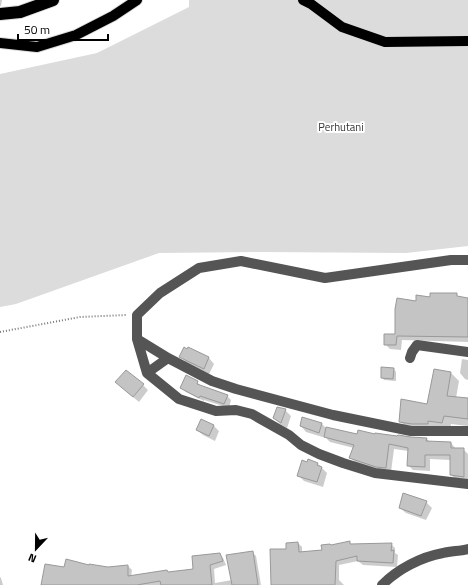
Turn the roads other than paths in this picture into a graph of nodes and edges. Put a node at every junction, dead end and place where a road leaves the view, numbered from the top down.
1 (53, 0) edge
2 (137, 0) edge
3 (303, 0) edge
4 (0, 14) edge
5 (468, 41) edge
6 (0, 43) edge
7 (468, 260) edge
8 (137, 339) junction
9 (468, 352) edge
10 (168, 358) junction
11 (410, 358) dead end
12 (147, 373) junction
13 (468, 431) edge
14 (468, 484) edge
15 (468, 549) edge
16 (382, 585) edge

1 - 4 highway
2 - 6 main road
3 - 5 main road
7 - 8 street
8 - 10 street
8 - 12 street
9 - 11 street
10 - 12 street
10 - 13 street
12 - 14 street
15 - 16 street

